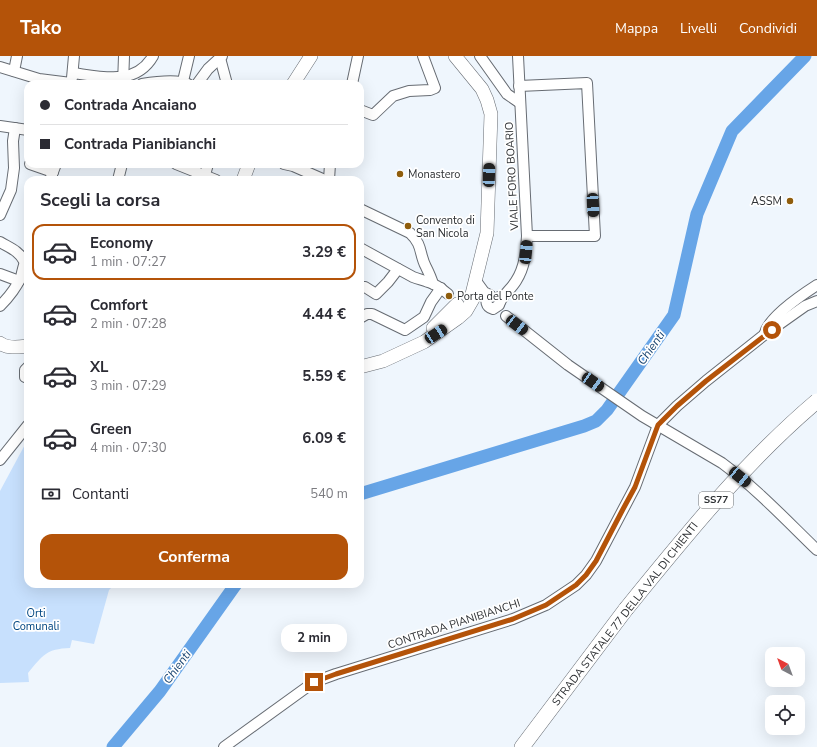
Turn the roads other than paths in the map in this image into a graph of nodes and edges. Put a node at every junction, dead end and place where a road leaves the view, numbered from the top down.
1 (17, 56) edge
2 (74, 56) edge
3 (124, 56) edge
4 (153, 56) edge
5 (189, 56) edge
6 (311, 56) edge
7 (358, 56) edge
8 (423, 56) edge
9 (455, 56) edge
10 (480, 56) edge
11 (518, 56) edge
12 (221, 57) edge
13 (0, 67) edge
14 (14, 71) junction
15 (42, 80) edge
16 (72, 80) edge
17 (122, 80) edge
18 (124, 80) edge
19 (185, 80) edge
20 (200, 80) edge
21 (226, 80) edge
22 (296, 80) edge
23 (353, 80) edge
24 (519, 86) junction
25 (520, 103) junction
26 (364, 112) edge
27 (0, 126) edge
28 (16, 128) junction
29 (24, 129) edge
30 (14, 159) junction
31 (24, 162) edge
32 (41, 168) edge
33 (184, 168) edge
34 (297, 168) edge
35 (53, 172) edge
36 (201, 176) edge
37 (316, 176) edge
38 (364, 211) edge
39 (0, 214) edge
40 (527, 236) junction
41 (0, 242) edge
42 (364, 250) edge
43 (24, 257) edge
44 (24, 268) edge
45 (398, 269) junction
46 (0, 274) edge
47 (22, 279) edge
48 (476, 280) junction
49 (817, 285) edge
50 (364, 287) edge
51 (472, 294) junction
52 (453, 299) junction
53 (494, 301) junction
54 (817, 301) edge
55 (0, 306) edge
56 (364, 316) edge
57 (764, 335) junction
58 (24, 338) edge
59 (0, 342) edge
60 (24, 346) edge
61 (364, 366) edge
62 (817, 401) edge
63 (817, 412) edge
64 (658, 425) junction
65 (24, 430) edge
66 (0, 460) edge
67 (817, 550) edge
68 (224, 747) edge
69 (522, 747) edge
70 (532, 747) edge

1 - 14 street
2 - 16 street
3 - 17 street
4 - 18 street
5 - 19 street
6 - 22 main road
7 - 23 street
8 - 26 street
9 - 48 main road
10 - 25 street
11 - 24 street, VIALE FORO BOARIO
12 - 20 street
12 - 21 street
13 - 14 street
14 - 15 street
24 - 25 street, VIALE FORO BOARIO
24 - 40 street
25 - 40 street, VIALE FORO BOARIO
27 - 28 street
28 - 29 street
28 - 30 street
30 - 31 street
30 - 39 street
32 - 35 street
33 - 36 street
34 - 37 street
38 - 52 street
40 - 53 street, VIALE FORO BOARIO
41 - 43 street
42 - 45 street
44 - 47 street
45 - 50 street
45 - 52 street
46 - 47 street
47 - 55 street
48 - 51 main road
48 - 53 street
49 - 57 street
51 - 52 main road
51 - 53 street
52 - 53 street
52 - 56 street
52 - 61 main road
53 - 64 street
54 - 57 street
57 - 64 street
58 - 59 main road
59 - 60 main road
62 - 69 highway, STRADA STATALE 77 DELLA VAL DI CHIENTI / SS77, bridge
63 - 70 highway, STRADA STATALE 77 DELLA VAL DI CHIENTI / SS77
64 - 67 street
64 - 68 street, CONTRADA PIANIBIANCHI
65 - 66 street

